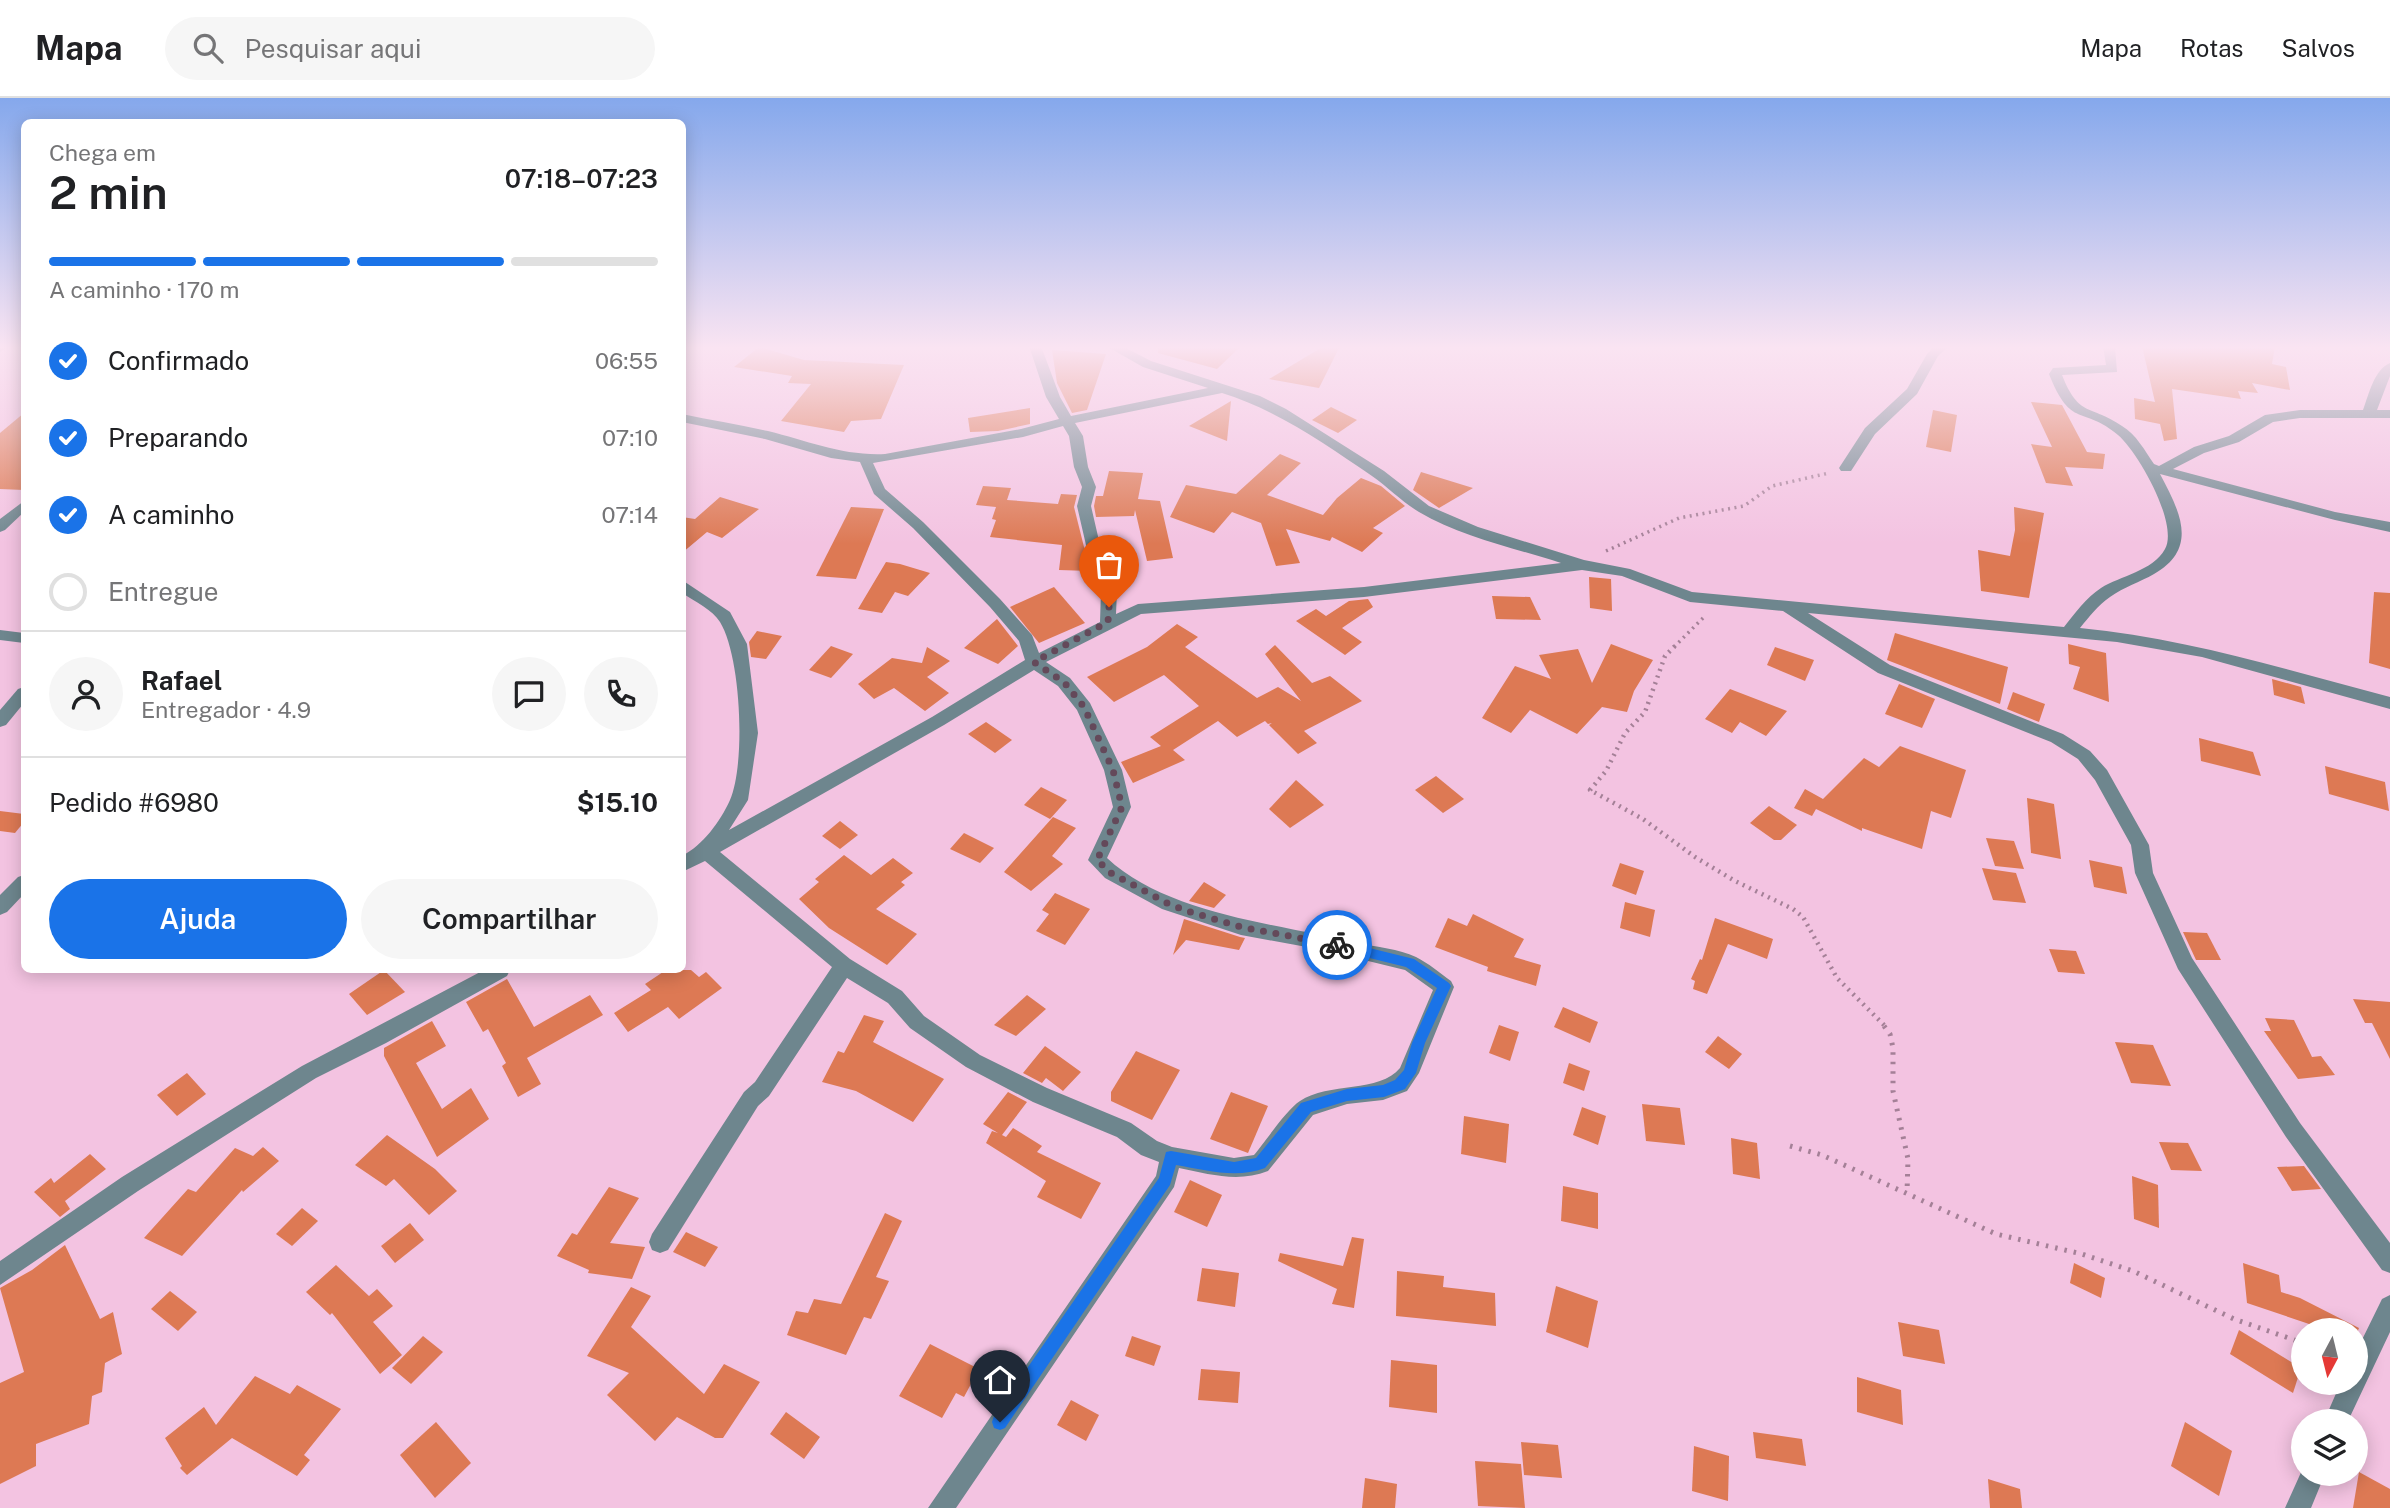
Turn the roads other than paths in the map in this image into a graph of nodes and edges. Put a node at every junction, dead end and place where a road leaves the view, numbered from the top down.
1 (1060, 412) edge
2 (1110, 412) edge
3 (1279, 412) edge
4 (1890, 412) edge
5 (2086, 412) edge
6 (2369, 413) joint
7 (2390, 414) edge
8 (686, 419) edge
9 (1065, 421) junction
10 (865, 459) junction
11 (1846, 468) road end
12 (2156, 468) junction
13 (21, 508) edge
14 (0, 527) edge
15 (2390, 527) edge
16 (1582, 565) junction
17 (686, 588) edge
18 (1786, 607) junction
19 (1108, 622) junction
20 (2069, 631) junction
21 (0, 635) edge
22 (21, 638) edge
23 (1034, 662) junction
24 (21, 696) edge
25 (2390, 703) edge
26 (0, 721) edge
27 (706, 851) junction
28 (686, 863) edge
29 (21, 885) edge
30 (0, 907) edge
31 (843, 965) junction
32 (494, 973) edge
33 (1171, 1157) junction
34 (660, 1242) dead end
35 (2390, 1262) edge
36 (0, 1274) edge
37 (2390, 1307) edge
38 (2368, 1352) edge
39 (2308, 1486) edge
40 (941, 1508) edge
41 (2298, 1508) edge

1 - 9 street
2 - 9 street
3 - 16 street
4 - 11 street
5 - 12 street
6 - 7 street
6 - 12 street
8 - 10 street
9 - 10 street
9 - 19 street
10 - 23 street
12 - 15 street
12 - 20 street
13 - 14 street
16 - 18 street
16 - 19 street
17 - 27 street
18 - 20 street
18 - 35 street
19 - 23 street
20 - 25 street
21 - 22 street
23 - 27 street
23 - 33 street
24 - 26 street
27 - 28 street
27 - 31 street
29 - 30 street
31 - 33 street
31 - 34 street
32 - 36 street
33 - 40 street
37 - 38 street
39 - 41 street

